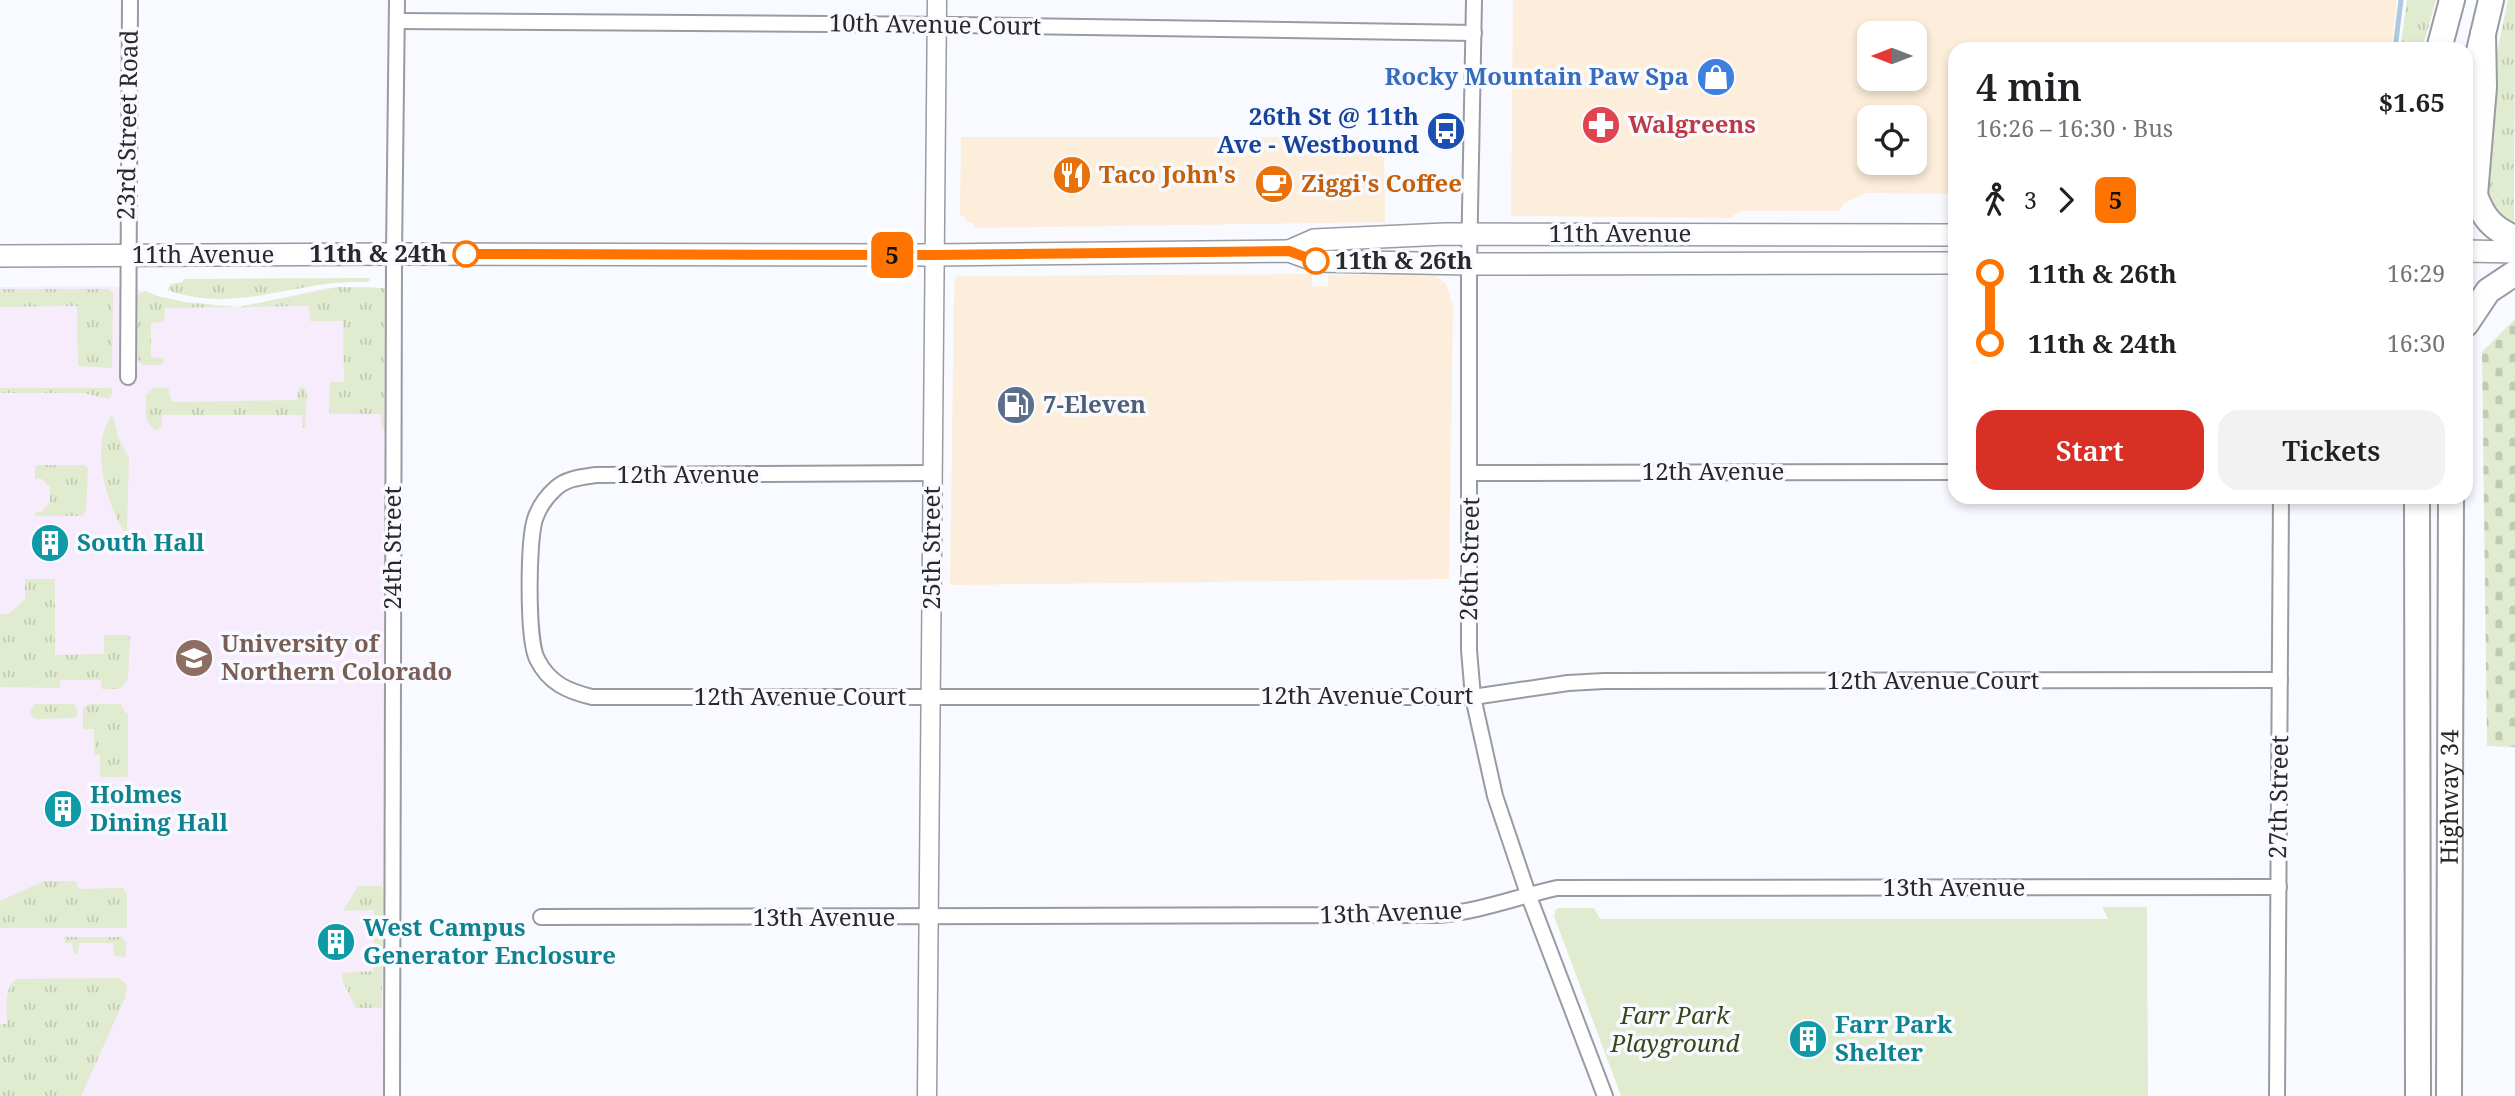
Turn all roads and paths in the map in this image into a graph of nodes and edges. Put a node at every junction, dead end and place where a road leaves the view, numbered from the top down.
1 (130, 0) edge
2 (397, 0) edge
3 (937, 0) edge
4 (1474, 0) edge
5 (2452, 0) edge
6 (2491, 0) edge
7 (397, 21) junction
8 (936, 25) junction
9 (1474, 33) junction
10 (2483, 34) junction
11 (2441, 42) edge
12 (2473, 78) edge
13 (1471, 234) junction
14 (1948, 235) edge
15 (2515, 238) edge
16 (1289, 251) junction
17 (2473, 251) edge
18 (2515, 252) edge
19 (394, 254) junction
20 (127, 255) junction
21 (935, 255) junction
22 (0, 256) edge
23 (1948, 263) edge
24 (1469, 264) junction
25 (2515, 273) edge
26 (2473, 314) edge
27 (128, 377) dead end
28 (1471, 472) junction
29 (1948, 472) edge
30 (932, 473) junction
31 (2281, 504) edge
32 (2417, 504) edge
33 (2451, 504) edge
34 (531, 591) joint
35 (2280, 680) junction
36 (931, 697) junction
37 (1473, 697) junction
38 (2278, 887) junction
39 (1528, 894) junction
40 (541, 917) dead end
41 (929, 918) junction
42 (392, 1096) edge
43 (927, 1096) edge
44 (1605, 1096) edge
45 (2277, 1096) edge
46 (2418, 1096) edge
47 (2449, 1096) edge

1 - 20 street, 23rd Street Road
2 - 7 street, 24th Street
3 - 8 street, 25th Street
4 - 9 street, 26th Street
5 - 11 highway
6 - 10 highway
7 - 8 street, 10th Avenue Court
7 - 19 street, 24th Street
8 - 9 street, 10th Avenue Court
8 - 21 street, 25th Street
9 - 13 street, 26th Street
10 - 12 highway
10 - 15 highway
13 - 14 main road, 11th Avenue
13 - 16 main road, 11th Avenue
13 - 24 street, 26th Street
16 - 21 main road, 11th Avenue
16 - 24 main road, 11th Avenue
17 - 18 main road
19 - 20 main road, 11th Avenue
19 - 21 main road, 11th Avenue
19 - 42 street, 24th Street
20 - 22 main road, 11th Avenue
20 - 27 street, 23rd Street Road
21 - 30 street, 25th Street
23 - 24 main road, 11th Avenue
24 - 28 street, 26th Street
25 - 26 highway
28 - 29 street, 12th Avenue
28 - 37 street, 26th Street
30 - 34 street, 12th Avenue
30 - 36 street, 25th Street
31 - 35 street, 27th Street
32 - 46 highway, Highway 34
33 - 47 highway, Highway 34
34 - 36 street, 12th Avenue Court
35 - 37 street, 12th Avenue Court
35 - 38 street, 27th Street
36 - 37 street, 12th Avenue Court
36 - 41 street, 25th Street
37 - 39 street, 26th Street
38 - 39 street, 13th Avenue
38 - 45 street, 27th Street
39 - 41 street, 13th Avenue
39 - 44 street, 26th Street
40 - 41 street, 13th Avenue
41 - 43 street, 25th Street

